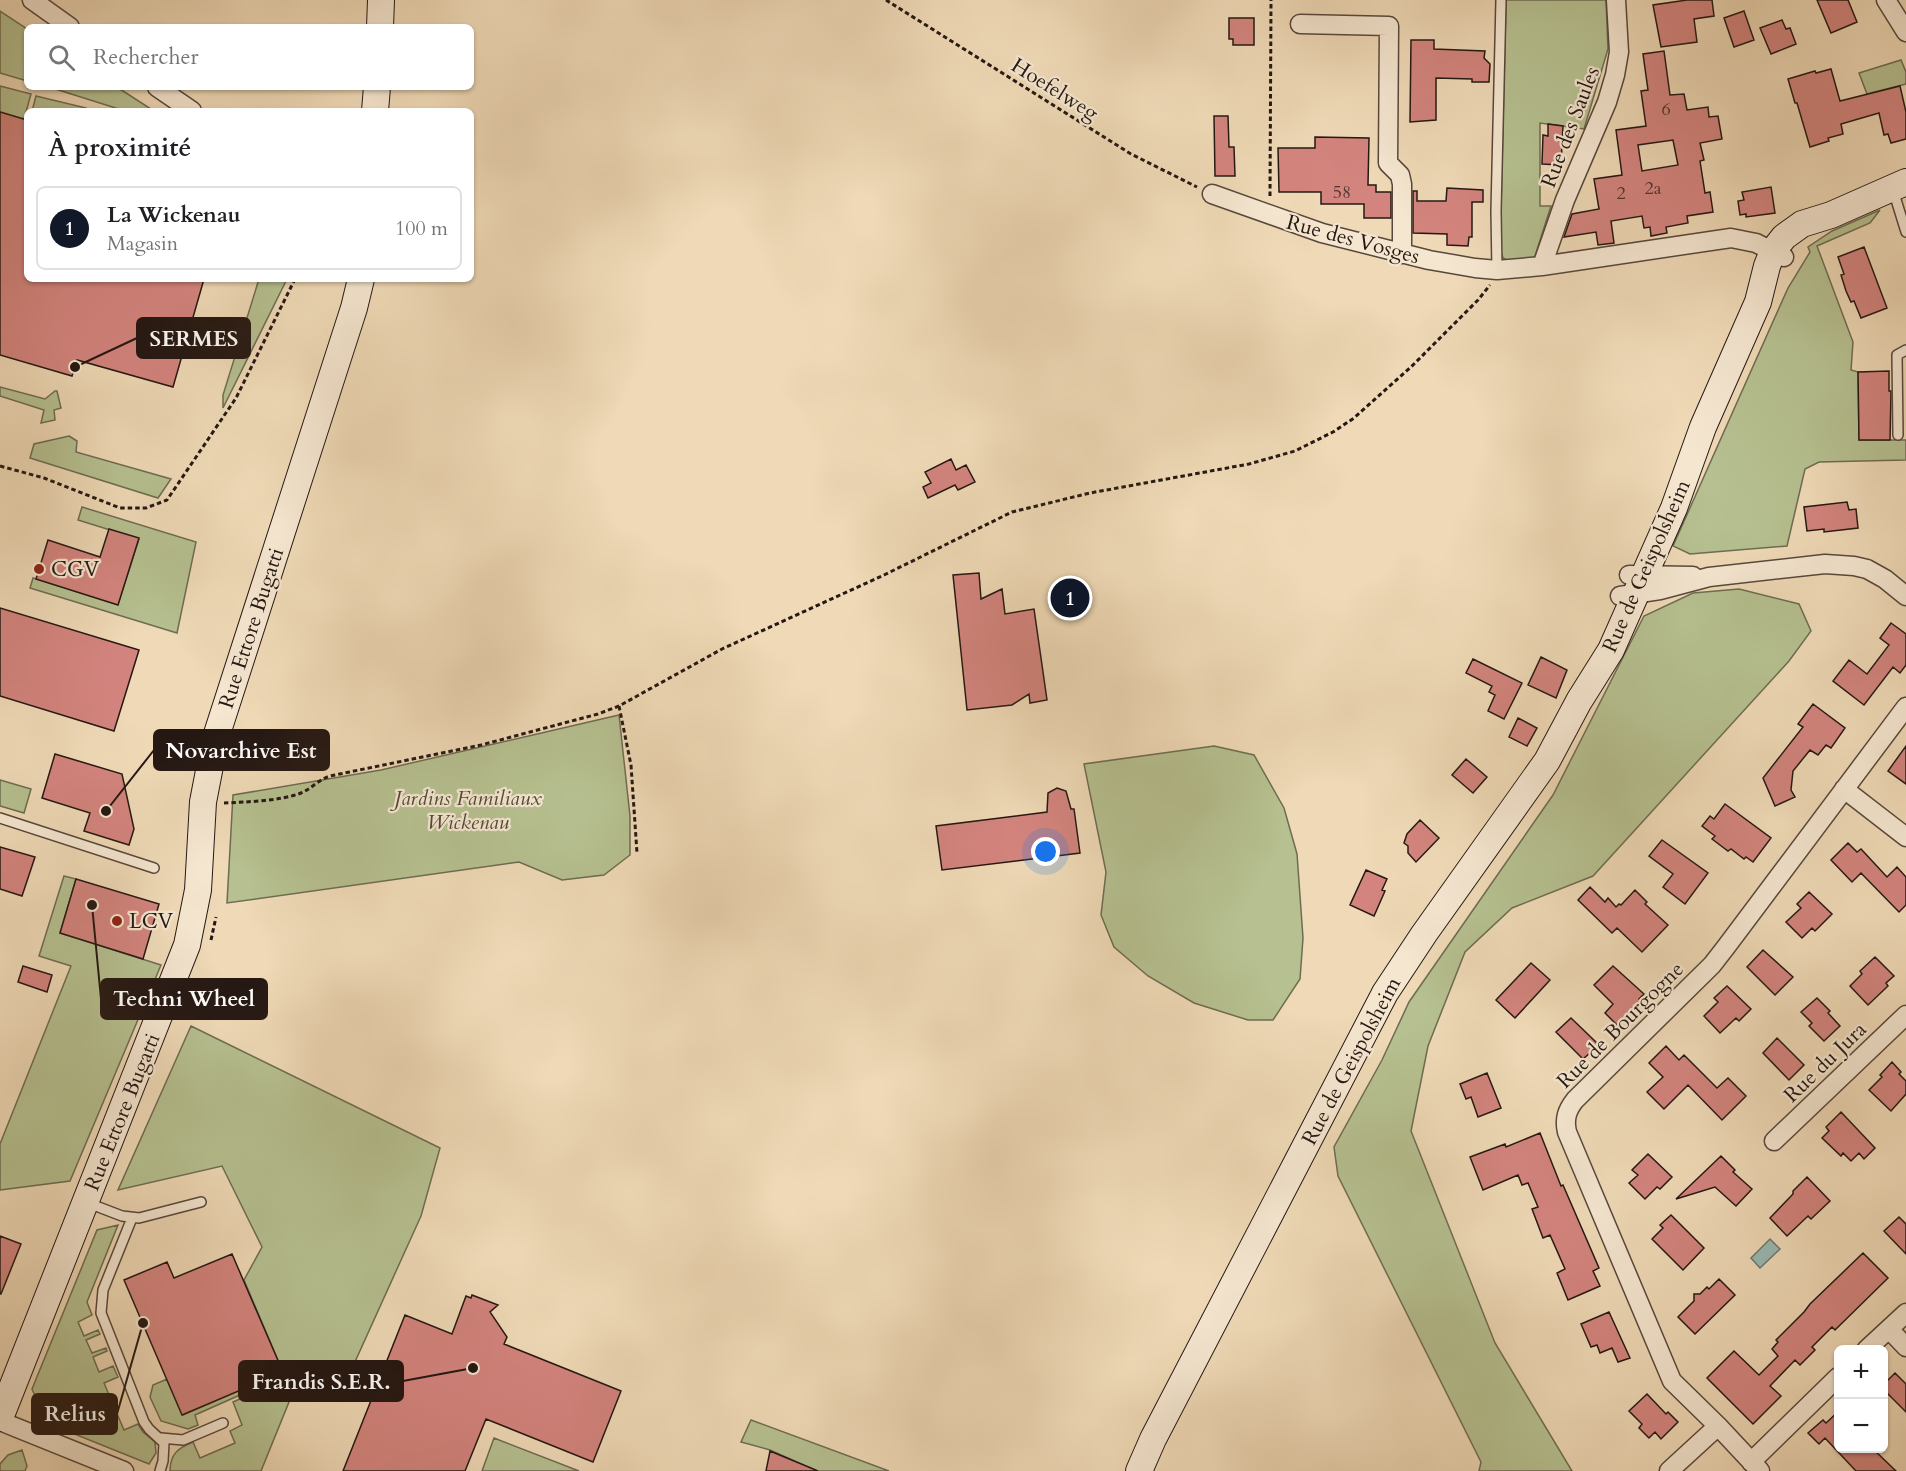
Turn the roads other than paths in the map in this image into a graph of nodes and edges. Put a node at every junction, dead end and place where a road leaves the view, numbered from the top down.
1 (32, 0) edge
2 (381, 0) edge
3 (1501, 0) edge
4 (1616, 0) edge
5 (1886, 0) edge
6 (66, 24) edge
7 (380, 24) edge
8 (1300, 24) dead end
9 (1906, 32) edge
10 (161, 90) edge
11 (376, 90) edge
12 (188, 108) edge
13 (375, 108) edge
14 (1899, 185) edge
15 (1212, 194) road end
16 (1906, 232) edge
17 (1402, 254) junction
18 (1779, 254) junction
19 (1542, 266) junction
20 (1497, 270) junction
21 (360, 282) edge
22 (1906, 350) edge
23 (1898, 435) dead end
24 (1633, 585) junction
25 (1906, 596) edge
26 (1906, 707) edge
27 (1844, 789) junction
28 (0, 818) edge
29 (1906, 837) edge
30 (154, 868) dead end
31 (1906, 1015) edge
32 (1774, 1140) dead end
33 (86, 1202) junction
34 (201, 1202) dead end
35 (132, 1218) junction
36 (1906, 1313) edge
37 (1889, 1329) junction
38 (1871, 1345) edge
39 (1906, 1347) edge
40 (1834, 1382) edge
41 (0, 1420) edge
42 (223, 1423) dead end
43 (1718, 1426) junction
44 (161, 1438) junction
45 (1153, 1439) junction
46 (1755, 1466) edge
47 (124, 1471) edge
48 (160, 1471) edge
49 (1133, 1471) edge
50 (1139, 1471) edge
51 (1669, 1471) edge

1 - 6 street
2 - 7 main road
3 - 20 lane
4 - 19 street, Rue des Saules
5 - 9 street
8 - 17 street
10 - 12 street
11 - 13 main road
14 - 16 lane
14 - 18 main road
15 - 17 street, Rue des Vosges
17 - 20 street, Rue des Vosges
18 - 19 street, Rue des Vosges
18 - 24 main road, Rue de Geispolsheim
19 - 20 street, Rue des Vosges
21 - 33 main road, Rue Ettore Bugatti
22 - 23 lane
24 - 25 street
24 - 45 main road, Rue de Geispolsheim
26 - 27 street, Rue de Bourgogne
27 - 29 street
27 - 43 street, Rue de Bourgogne
28 - 30 lane
31 - 32 street, Rue du Jura
33 - 35 lane
33 - 41 main road, Rue Ettore Bugatti
34 - 35 lane
35 - 44 lane
36 - 37 street
37 - 38 street
37 - 39 street
40 - 46 street
41 - 47 street
42 - 44 lane
43 - 46 street, Rue de Bourgogne
43 - 51 street
44 - 48 lane
45 - 49 main road, Rue de Geispolsheim
45 - 50 main road, Rue de Geispolsheim

